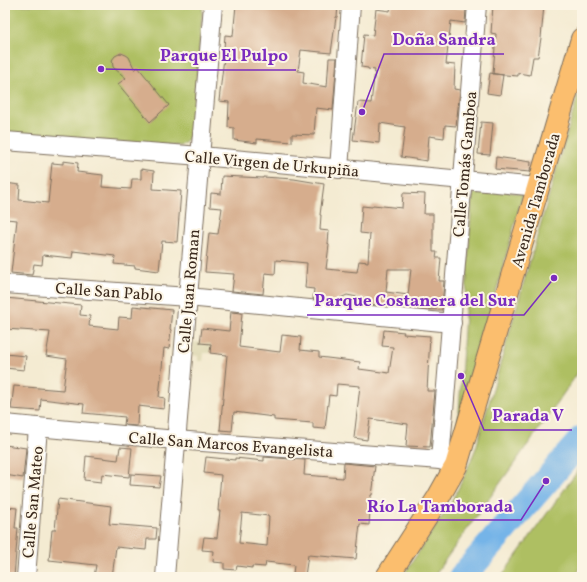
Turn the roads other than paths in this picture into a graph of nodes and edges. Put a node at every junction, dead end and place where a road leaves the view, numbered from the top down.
1 (214, 5) edge
2 (351, 5) edge
3 (477, 5) edge
4 (582, 39) edge
5 (5, 141) edge
6 (200, 156) junction
7 (339, 169) junction
8 (463, 180) junction
9 (539, 187) junction
10 (5, 284) edge
11 (188, 297) junction
12 (452, 323) junction
13 (5, 424) edge
14 (38, 428) junction
15 (176, 440) junction
16 (448, 463) junction
17 (26, 577) edge
18 (165, 577) edge
19 (387, 577) edge

1 - 6 street, Calle Juan Roman
2 - 7 street
3 - 8 street, Calle Tomás Gamboa
4 - 9 main road, Avenida Tamborada
5 - 6 street, Calle Virgen de Urkupiña
6 - 7 street, Calle Virgen de Urkupiña
6 - 11 street, Calle Juan Roman
7 - 8 street, Calle Virgen de Urkupiña
8 - 9 street, Calle Virgen de Urkupiña
8 - 12 street, Calle Tomás Gamboa
9 - 16 main road, Avenida Tamborada
10 - 11 street, Calle San Pablo
11 - 12 street, Calle San Pablo
11 - 15 street, Calle Juan Roman
12 - 16 street, Calle Tomás Gamboa
13 - 14 street, Calle San Marcos Evangelista
14 - 15 street, Calle San Marcos Evangelista
14 - 17 street, Calle San Mateo
15 - 16 street, Calle San Marcos Evangelista
15 - 18 street, Calle Juan Roman
16 - 19 main road, Avenida Tamborada

